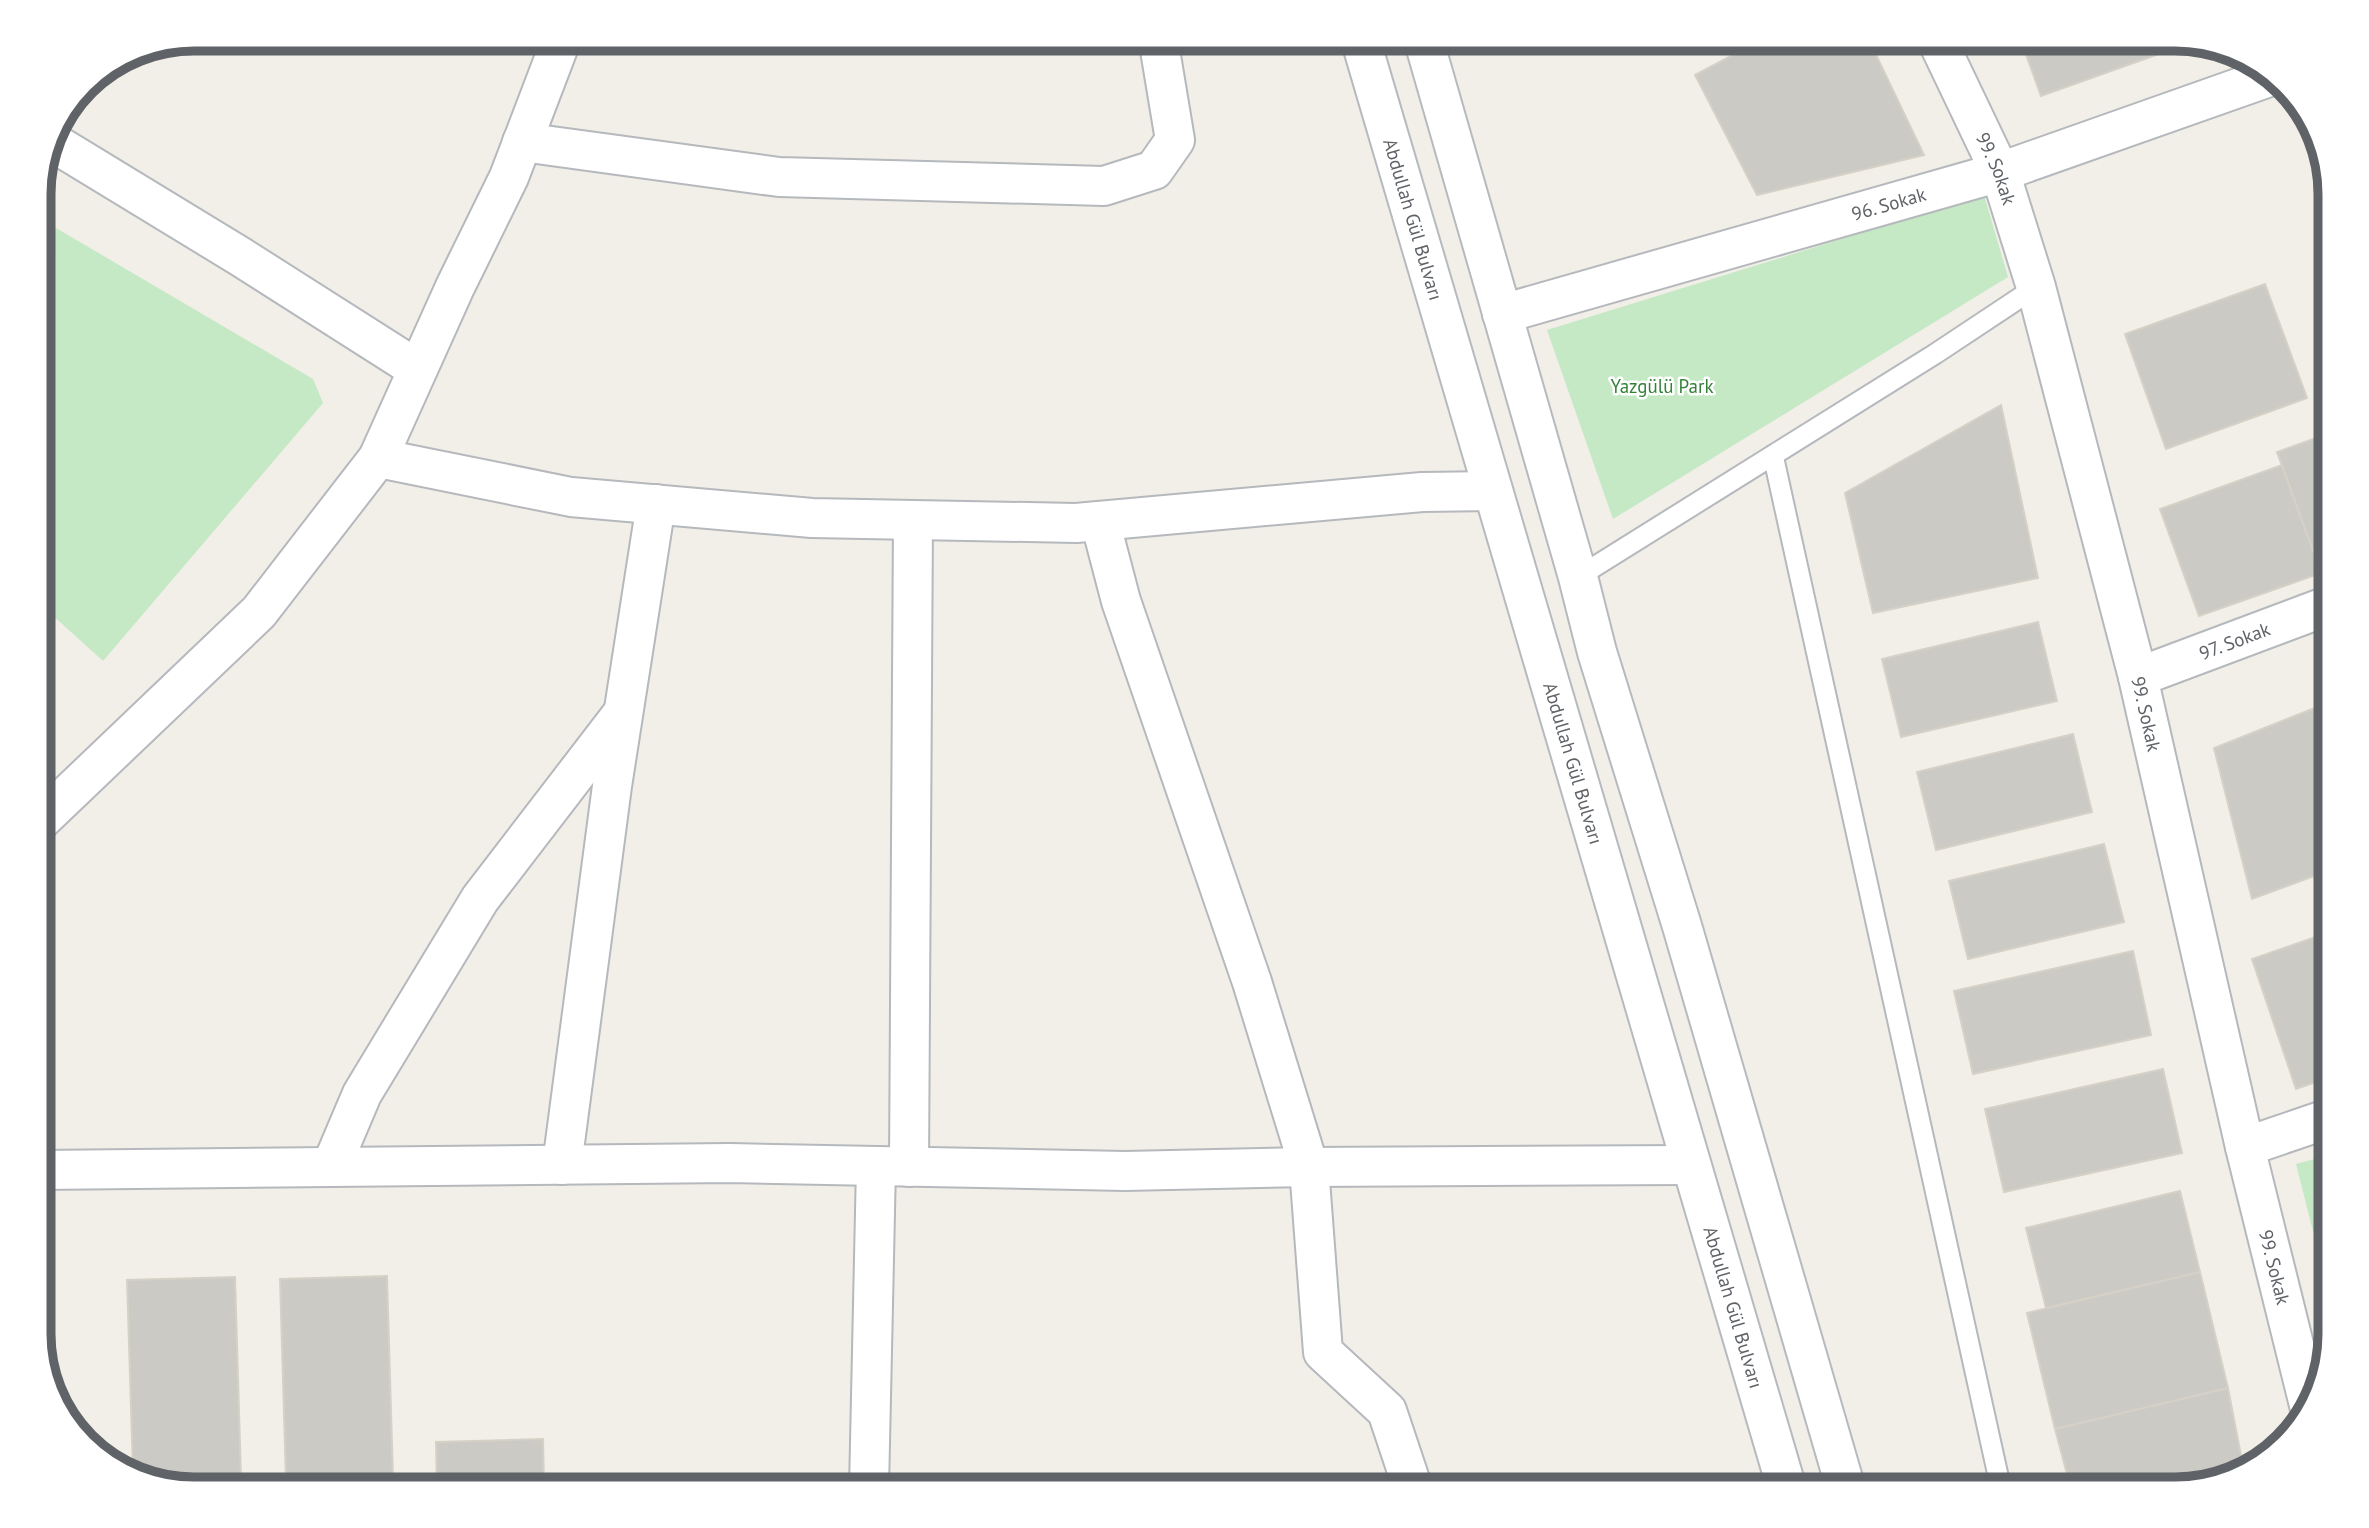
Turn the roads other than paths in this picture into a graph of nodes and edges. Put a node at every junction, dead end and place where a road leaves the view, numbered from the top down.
1 (557, 51) edge
2 (1160, 51) edge
3 (1364, 51) edge
4 (1427, 51) edge
5 (1942, 51) edge
6 (2261, 80) edge
7 (522, 142) junction
8 (60, 146) edge
9 (2000, 172) junction
10 (2036, 287) junction
11 (1502, 314) junction
12 (417, 369) junction
13 (1773, 456) junction
14 (378, 458) junction
15 (1493, 491) junction
16 (656, 504) junction
17 (913, 520) junction
18 (1100, 521) junction
19 (1578, 577) junction
20 (2318, 609) edge
21 (2138, 677) junction
22 (624, 711) junction
23 (51, 811) edge
24 (2318, 1122) edge
25 (2245, 1147) junction
26 (562, 1165) junction
27 (1690, 1165) junction
28 (892, 1166) junction
29 (331, 1167) junction
30 (1309, 1167) junction
31 (51, 1170) edge
32 (2306, 1393) edge
33 (870, 1477) edge
34 (1409, 1477) edge
35 (1783, 1477) edge
36 (1843, 1477) edge
37 (1998, 1477) edge

1 - 7 street
2 - 7 street
3 - 15 street, Abdullah Gül Bulvarı
4 - 11 street
5 - 9 street, 99. Sokak
6 - 9 street, 96. Sokak
7 - 12 street
8 - 12 street
9 - 10 street, 99. Sokak
9 - 11 street, 96. Sokak
10 - 13 lane
10 - 21 street, 99. Sokak
11 - 19 street
12 - 14 street
13 - 19 lane
13 - 37 lane
14 - 16 street
14 - 23 street
15 - 18 street
15 - 27 street, Abdullah Gül Bulvarı
16 - 17 street
16 - 22 street
17 - 18 street
17 - 28 street
18 - 30 street
19 - 36 street
20 - 21 street, 97. Sokak
21 - 25 street, 99. Sokak
22 - 26 street
22 - 29 street
24 - 25 street
25 - 32 street, 99. Sokak
26 - 28 street
26 - 29 street
27 - 30 street
27 - 35 street, Abdullah Gül Bulvarı
28 - 30 street
28 - 33 street
29 - 31 street
30 - 34 street

